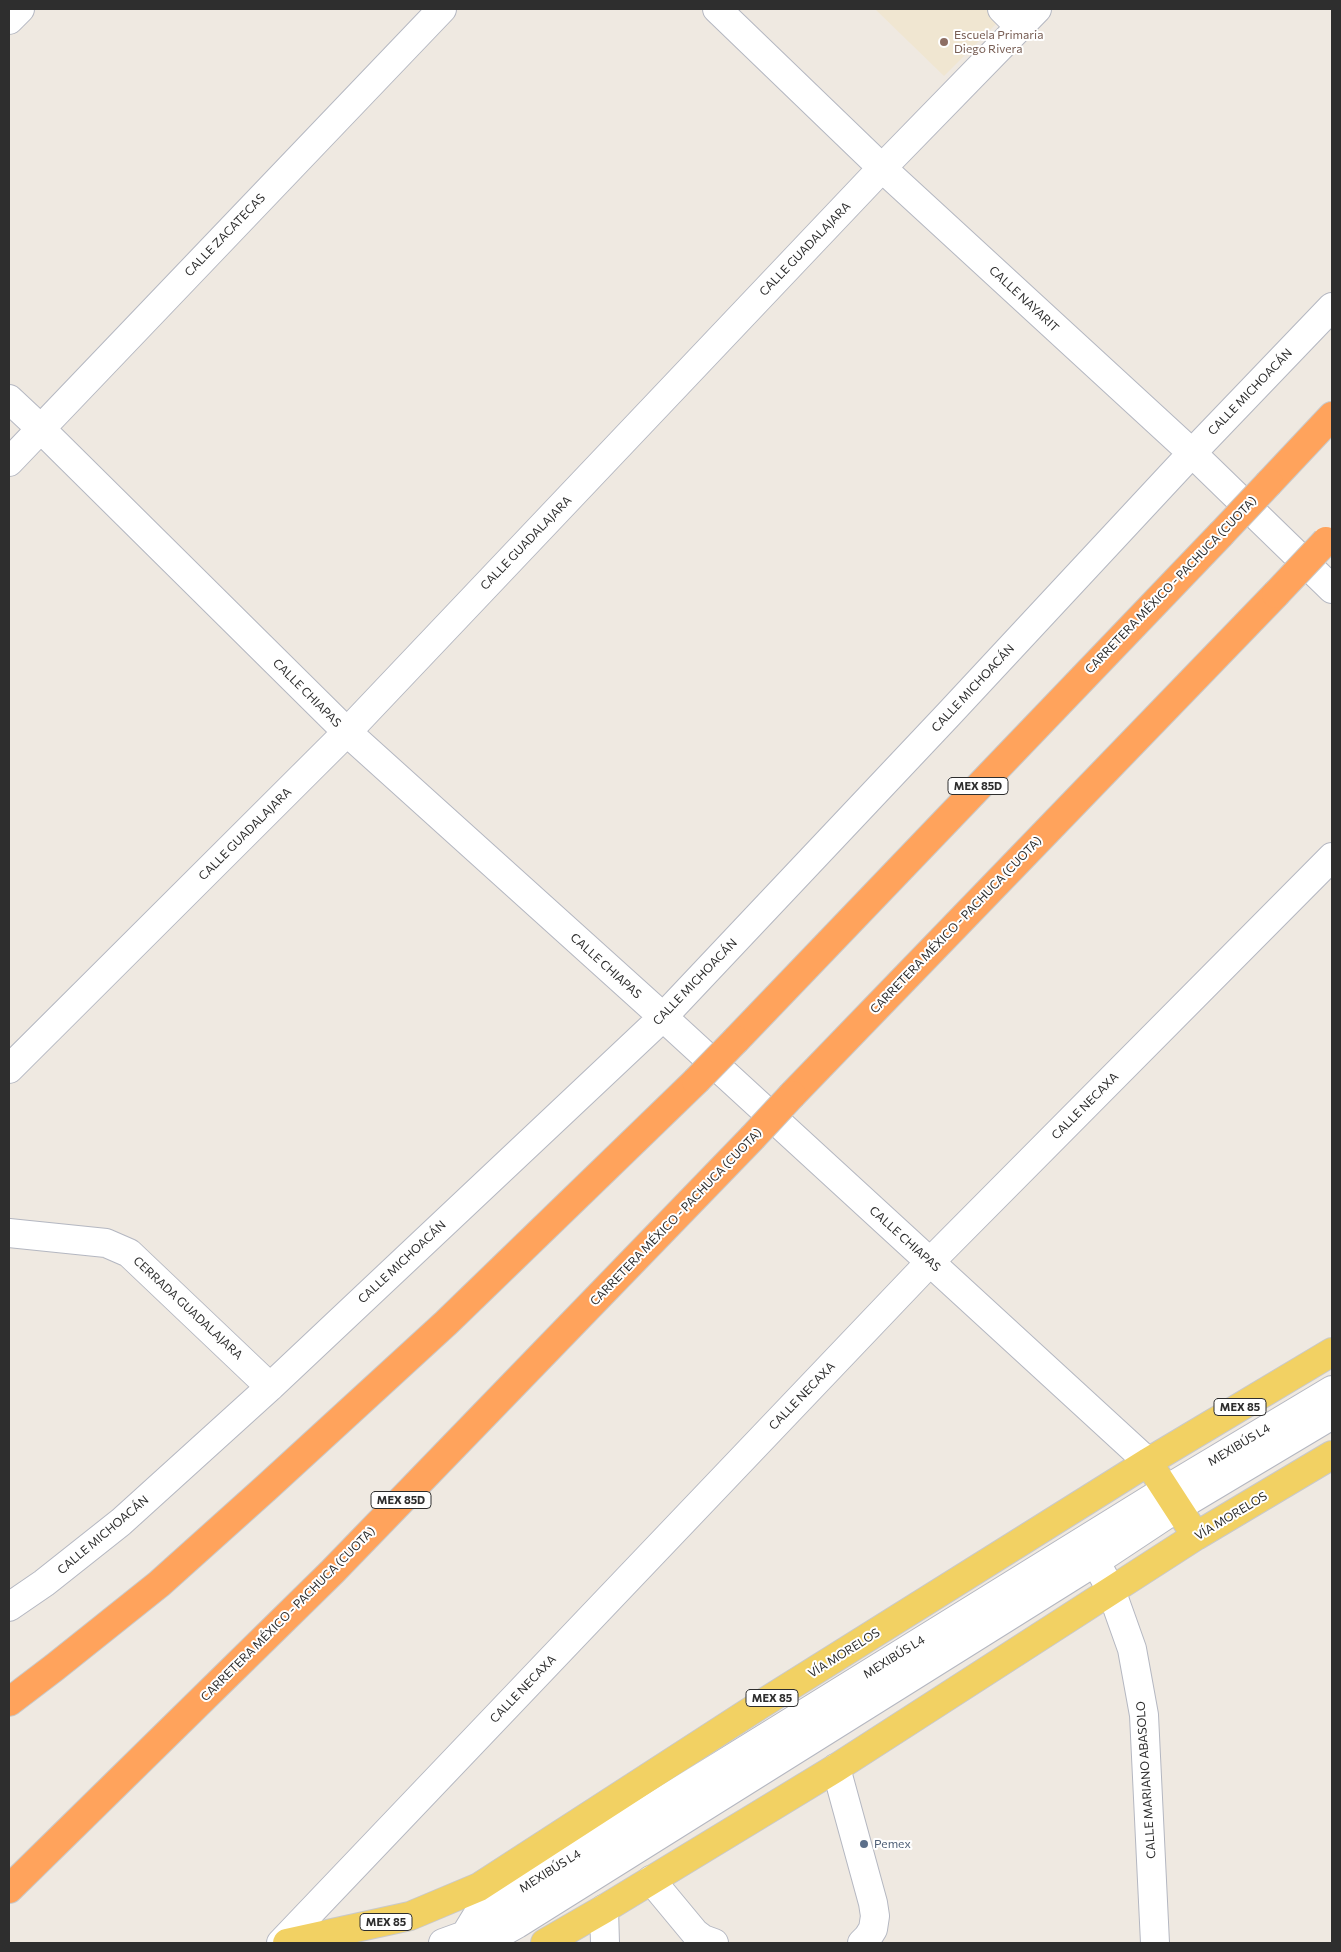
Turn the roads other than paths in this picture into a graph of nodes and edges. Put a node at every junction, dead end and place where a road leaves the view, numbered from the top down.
1 (20, 9) edge
2 (442, 9) edge
3 (717, 9) edge
4 (1020, 15) edge
5 (9, 20) edge
6 (882, 168) junction
7 (1332, 307) edge
8 (9, 399) edge
9 (1332, 416) edge
10 (40, 428) junction
11 (1192, 453) junction
12 (9, 462) edge
13 (1329, 538) edge
14 (1332, 589) edge
15 (347, 732) junction
16 (1332, 857) edge
17 (663, 1017) junction
18 (9, 1069) edge
19 (9, 1233) edge
20 (930, 1262) junction
21 (1332, 1352) edge
22 (270, 1386) junction
23 (1332, 1390) edge
24 (1332, 1415) edge
25 (1332, 1455) edge
26 (1148, 1462) junction
27 (1172, 1498) junction
28 (1066, 1513) junction
29 (1196, 1536) junction
30 (1088, 1552) junction
31 (1112, 1590) junction
32 (9, 1607) edge
33 (9, 1702) edge
34 (836, 1768) junction
35 (651, 1880) junction
36 (9, 1889) edge
37 (604, 1909) junction
38 (454, 1939) edge
39 (281, 1943) edge
40 (288, 1943) edge
41 (545, 1943) edge
42 (605, 1943) edge
43 (714, 1943) edge
44 (862, 1943) edge
45 (1155, 1943) edge

1 - 5 street
2 - 10 street, CALLE ZACATECAS
3 - 6 street, CALLE NAYARIT
4 - 6 street, CALLE GUADALAJARA
6 - 11 street, CALLE NAYARIT
6 - 15 street, CALLE GUADALAJARA
7 - 11 street, CALLE MICHOACÁN
8 - 10 street, CALLE CHIAPAS
9 - 33 highway, CARRETERA MÉXICO - PACHUCA (CUOTA) / MEX 85D, bridge
10 - 12 street, CALLE ZACATECAS
10 - 15 street, CALLE CHIAPAS
11 - 14 street, CALLE NAYARIT
11 - 17 street, CALLE MICHOACÁN
13 - 36 highway, CARRETERA MÉXICO - PACHUCA (CUOTA) / MEX 85D, bridge
15 - 17 street, CALLE CHIAPAS
15 - 18 street, CALLE GUADALAJARA
16 - 20 street, CALLE NECAXA
17 - 20 street, CALLE CHIAPAS
17 - 22 street, CALLE MICHOACÁN
19 - 22 street, CERRADA GUADALAJARA
20 - 26 street, CALLE CHIAPAS
20 - 39 street, CALLE NECAXA
21 - 26 main road, VÍA MORELOS / MEX 85
22 - 32 street, CALLE MICHOACÁN
23 - 27 street, MEXIBÚS L4
24 - 27 street, MEXIBÚS L4
25 - 29 main road, VÍA MORELOS
26 - 27 main road, CALLE CHIAPAS
26 - 28 main road, VÍA MORELOS / MEX 85
27 - 29 main road, CALLE CHIAPAS
27 - 30 street, MEXIBÚS L4
28 - 30 street, CALLE MARIANO ABASOLO
28 - 40 main road, VÍA MORELOS / MEX 85
29 - 31 main road, VÍA MORELOS
30 - 31 street, CALLE MARIANO ABASOLO
30 - 38 street, MEXIBÚS L4
31 - 34 main road, VÍA MORELOS
31 - 45 street, CALLE MARIANO ABASOLO
34 - 35 main road, VÍA MORELOS
34 - 44 street
35 - 37 main road, VÍA MORELOS
35 - 43 street
37 - 41 main road, VÍA MORELOS
37 - 42 street

